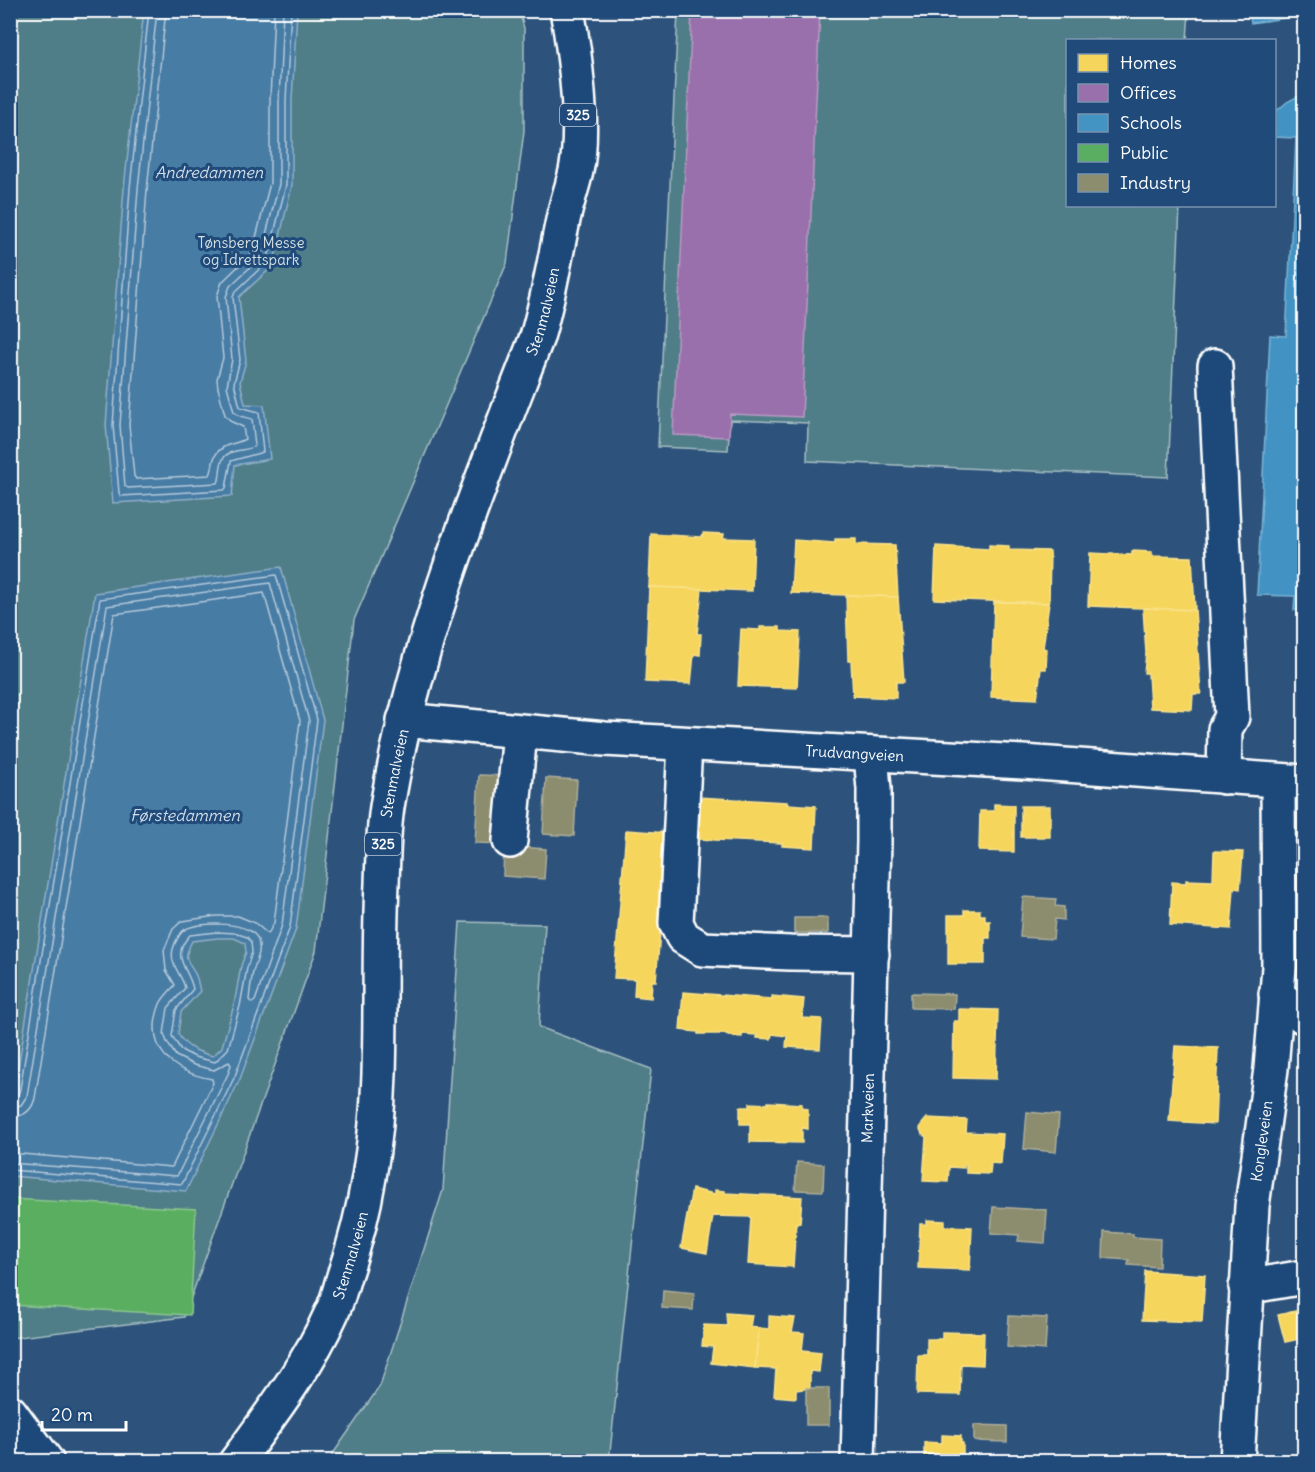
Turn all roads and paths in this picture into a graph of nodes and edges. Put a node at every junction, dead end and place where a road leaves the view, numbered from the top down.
1 (546, 10) edge
2 (567, 10) edge
3 (563, 219) junction
4 (1215, 366) dead end
5 (404, 720) junction
6 (520, 732) junction
7 (685, 744) junction
8 (871, 754) junction
9 (1224, 777) junction
10 (1291, 782) edge
11 (510, 841) dead end
12 (872, 954) junction
13 (1276, 994) junction
14 (1305, 1017) edge
15 (1305, 1276) edge
16 (1246, 1287) junction
17 (10, 1412) edge
18 (47, 1461) edge
19 (236, 1461) edge
20 (858, 1461) edge
21 (1237, 1461) edge

1 - 3 main road, Stenmalveien / 325
2 - 3 main road, Stenmalveien / 325
3 - 5 main road, Stenmalveien / 325
4 - 9 main road
5 - 6 main road, Trudvangveien
5 - 19 main road, Stenmalveien / 325
6 - 7 main road, Trudvangveien
6 - 11 main road
7 - 8 main road, Trudvangveien
7 - 12 main road
8 - 9 main road, Trudvangveien
8 - 12 main road, Markveien
9 - 10 main road, Trudvangveien
10 - 13 main road, Kongleveien
12 - 20 main road, Markveien
13 - 14 main road
13 - 16 main road, Kongleveien
15 - 16 main road
16 - 21 main road, Kongleveien
17 - 18 main road

